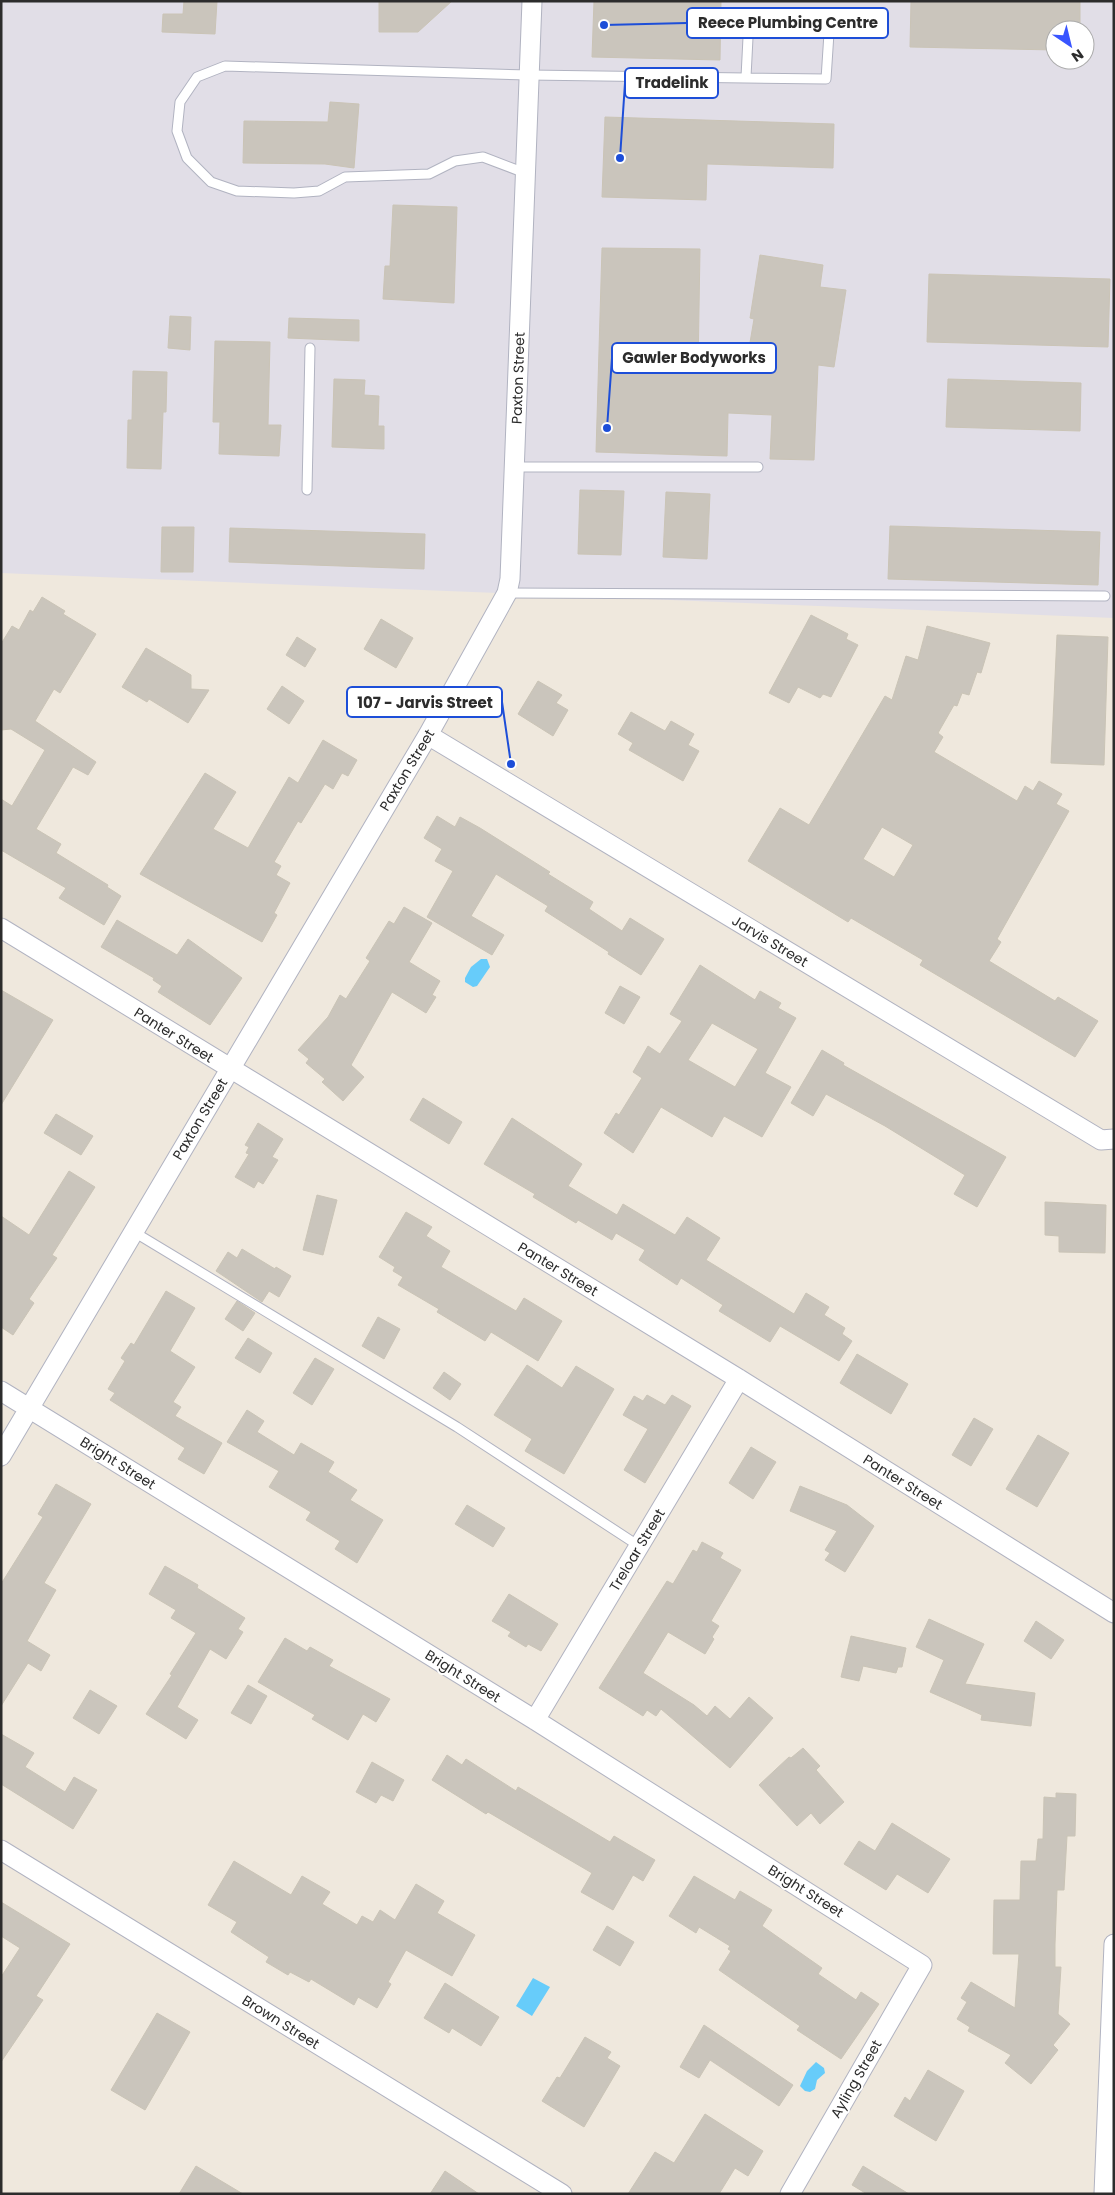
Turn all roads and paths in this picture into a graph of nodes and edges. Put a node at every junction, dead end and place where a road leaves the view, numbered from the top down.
1 (532, 1) edge
2 (529, 74) junction
3 (746, 77) junction
4 (525, 173) junction
5 (310, 348) dead end
6 (758, 466) dead end
7 (515, 467) junction
8 (307, 490) dead end
9 (507, 593) junction
10 (1105, 596) dead end
11 (428, 735) junction
12 (1, 928) edge
13 (230, 1069) junction
14 (1114, 1140) edge
15 (134, 1232) junction
16 (739, 1379) junction
17 (1, 1391) edge
18 (29, 1408) junction
19 (1, 1456) edge
20 (639, 1546) junction
21 (1114, 1613) edge
22 (536, 1720) junction
23 (1, 1850) edge
24 (1114, 1944) edge
25 (922, 1965) joint
26 (562, 2194) edge
27 (790, 2194) edge
28 (1104, 2194) edge

1 - 2 street, Paxton Street
2 - 3 lane
2 - 4 street, Paxton Street
2 - 4 lane
3 - 3 lane
4 - 7 street, Paxton Street
5 - 8 lane
6 - 7 lane
7 - 9 street, Paxton Street
9 - 10 lane
9 - 11 street, Paxton Street
11 - 13 street, Paxton Street
11 - 14 street, Jarvis Street
12 - 13 street, Panter Street
13 - 15 street, Paxton Street
13 - 16 street, Panter Street
15 - 18 street, Paxton Street
15 - 20 lane
16 - 20 street, Treloar Street
16 - 21 street, Panter Street
17 - 18 street, Bright Street
18 - 19 street, Paxton Street
18 - 22 street, Bright Street
20 - 22 street, Treloar Street
22 - 25 street, Bright Street
23 - 26 street, Brown Street
24 - 28 street
25 - 27 street, Ayling Street

